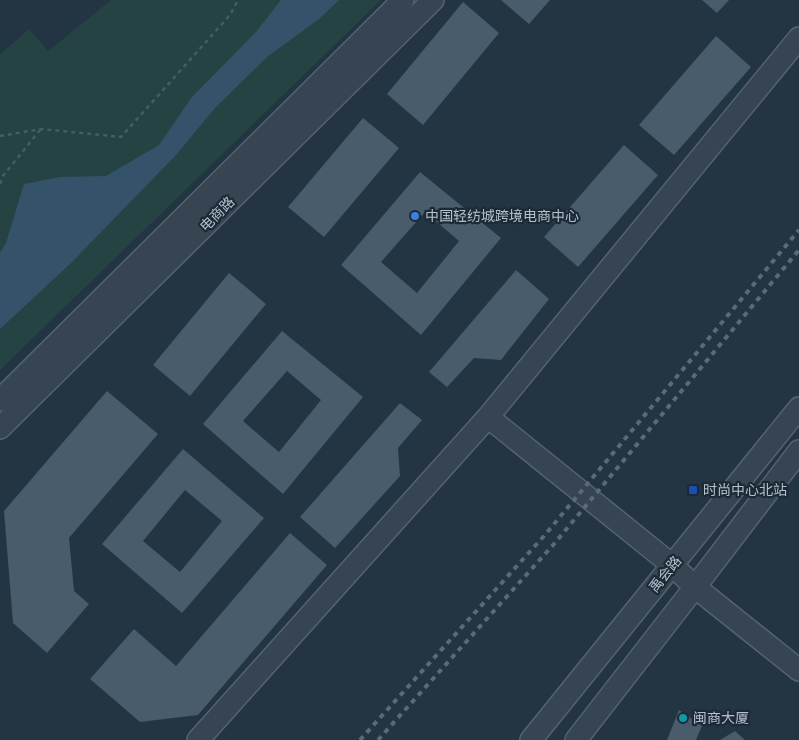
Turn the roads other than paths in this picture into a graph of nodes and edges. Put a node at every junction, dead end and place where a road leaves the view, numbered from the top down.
1 (403, 0) edge
2 (433, 0) edge
3 (799, 38) edge
4 (0, 400) edge
5 (799, 408) edge
6 (488, 416) junction
7 (0, 428) edge
8 (799, 451) edge
9 (672, 565) junction
10 (696, 587) junction
11 (799, 670) edge
12 (198, 740) edge
13 (531, 740) edge
14 (576, 740) edge

1 - 4 street, 电商路
2 - 7 street, 电商路
3 - 6 street
5 - 9 street, 禹会路
6 - 9 street
6 - 12 street
8 - 10 street
9 - 10 street
9 - 13 street, 禹会路
10 - 11 street
10 - 14 street

